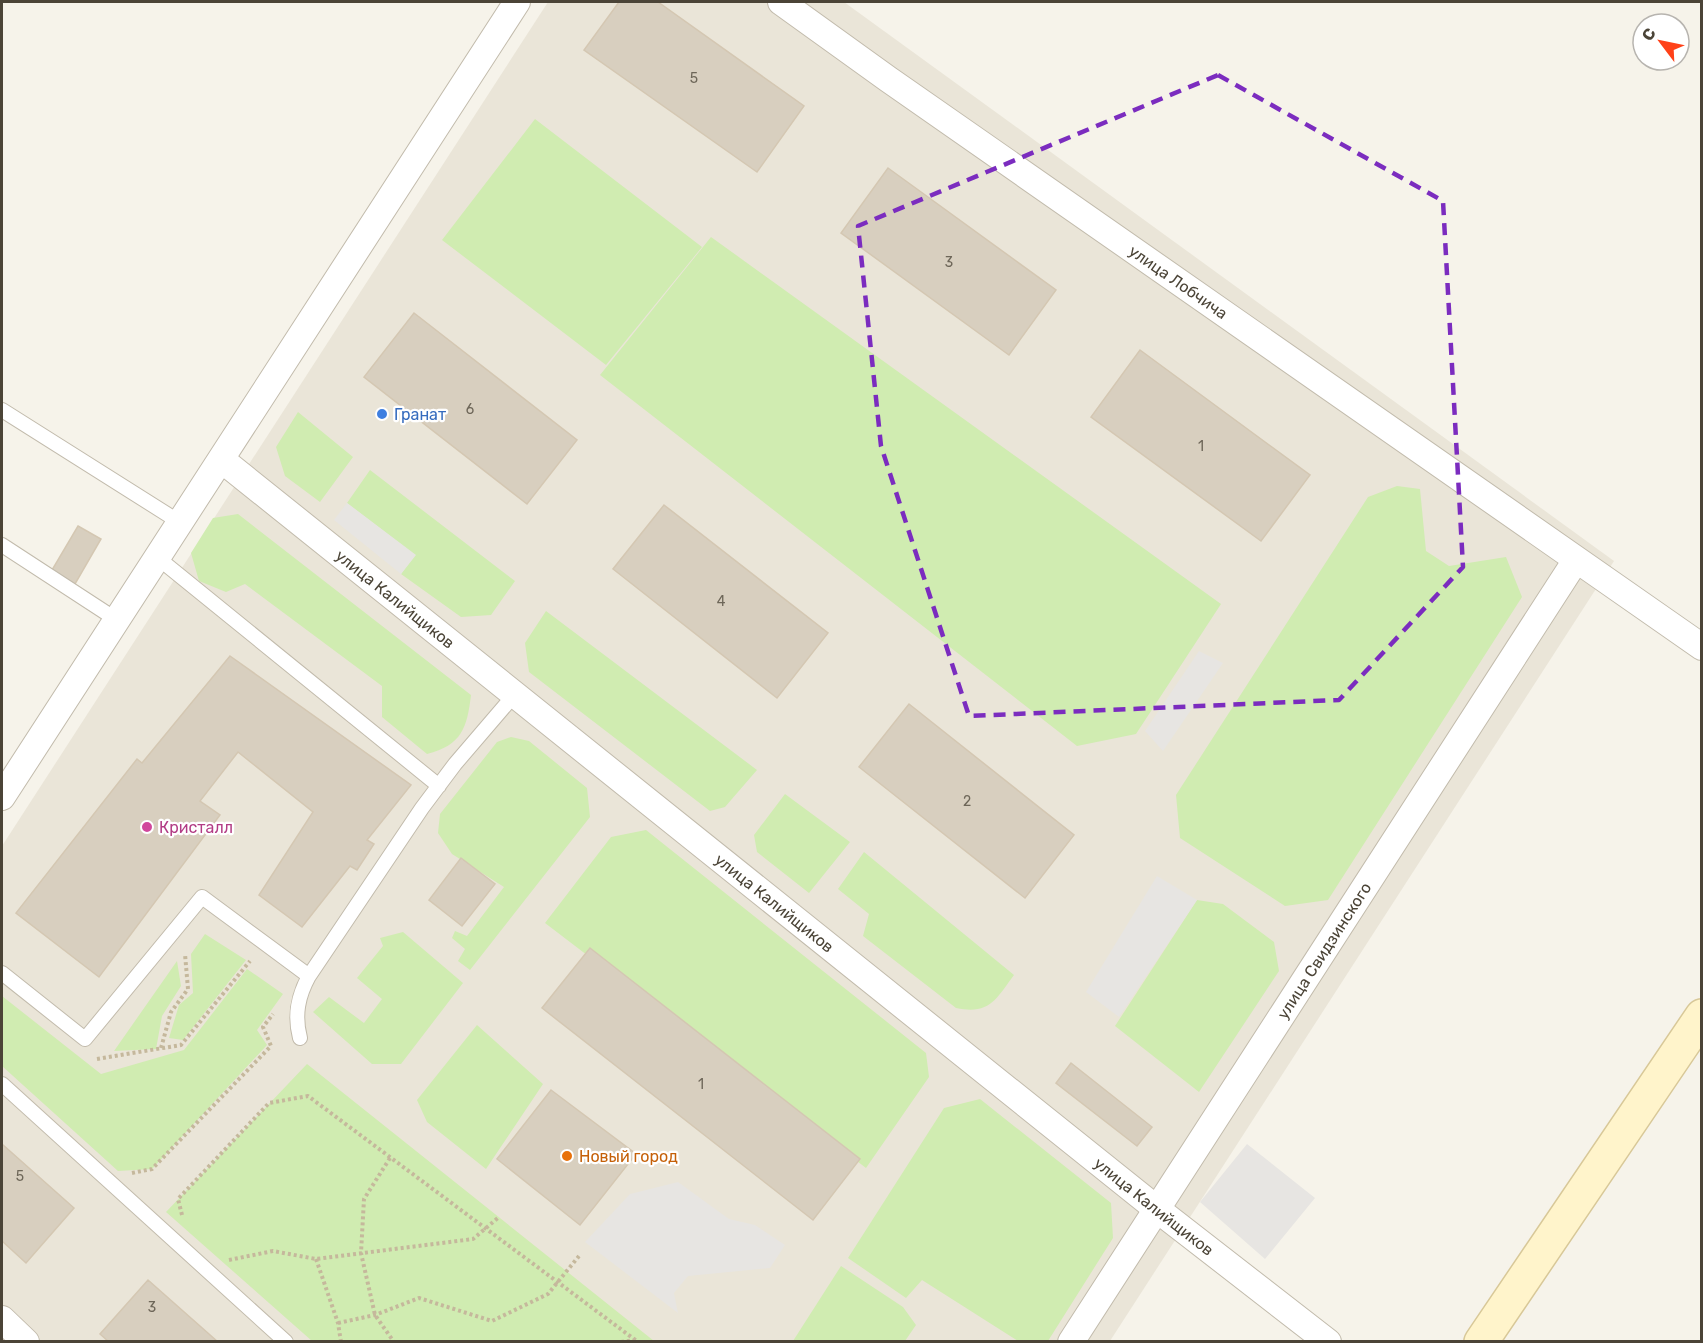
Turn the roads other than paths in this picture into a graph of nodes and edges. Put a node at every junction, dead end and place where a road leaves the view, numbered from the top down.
1 (518, 2) edge
2 (782, 2) edge
3 (2, 410) edge
4 (222, 460) junction
5 (181, 523) junction
6 (2, 545) edge
7 (158, 558) junction
8 (1576, 560) junction
9 (117, 620) junction
10 (1701, 647) edge
11 (515, 694) junction
12 (439, 786) junction
13 (2, 796) edge
14 (2, 972) edge
15 (309, 976) junction
16 (1701, 1016) edge
17 (300, 1038) dead end
18 (2, 1084) edge
19 (1158, 1210) junction
20 (2, 1319) edge
21 (26, 1341) edge
22 (286, 1341) edge
23 (1071, 1341) edge
24 (1328, 1341) edge
25 (1482, 1341) edge

1 - 4 street
2 - 8 street, улица Лобчича
3 - 5 lane
4 - 5 street
4 - 11 street, улица Калийщиков
5 - 7 street
6 - 9 lane
7 - 9 street
7 - 12 lane
8 - 10 street, улица Лобчича
8 - 19 street, улица Свидзинского
9 - 13 street
11 - 12 lane
11 - 19 street, улица Калийщиков
12 - 15 lane
14 - 15 lane
15 - 17 lane
16 - 25 street
18 - 22 lane
19 - 23 street, улица Свидзинского
19 - 24 street, улица Калийщиков
20 - 21 street

